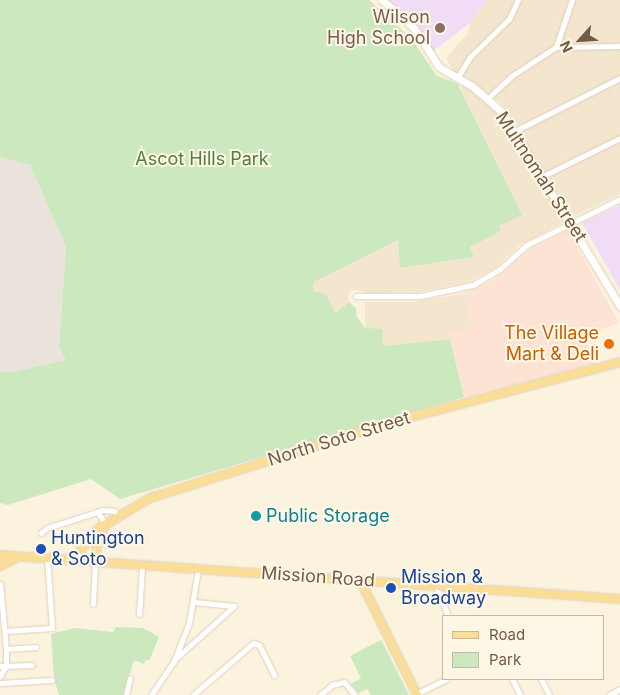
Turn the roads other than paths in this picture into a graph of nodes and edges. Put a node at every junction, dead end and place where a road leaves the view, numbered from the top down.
1 (382, 0) edge
2 (518, 0) edge
3 (572, 0) edge
4 (620, 46) edge
5 (556, 47) junction
6 (457, 78) junction
7 (620, 78) edge
8 (488, 98) junction
9 (515, 130) junction
10 (620, 138) edge
11 (543, 176) junction
12 (620, 198) edge
13 (572, 222) junction
14 (356, 296) dead end
15 (620, 306) edge
16 (620, 362) edge
17 (96, 512) junction
18 (118, 516) junction
19 (106, 524) junction
20 (41, 533) dead end
21 (0, 555) edge
22 (16, 558) junction
23 (47, 559) junction
24 (60, 559) junction
25 (95, 563) junction
26 (0, 566) edge
27 (142, 568) junction
28 (198, 570) junction
29 (360, 580) junction
30 (0, 584) edge
31 (436, 586) junction
32 (620, 599) edge
33 (194, 602) junction
34 (93, 604) dead end
35 (139, 614) dead end
36 (448, 615) edge
37 (5, 631) junction
38 (36, 647) dead end
39 (6, 649) junction
40 (174, 661) junction
41 (32, 664) dead end
42 (3, 666) edge
43 (274, 675) dead end
44 (0, 676) edge
45 (130, 678) dead end
46 (52, 680) dead end
47 (445, 680) edge
48 (512, 680) edge
49 (542, 680) edge
50 (0, 683) edge
51 (620, 689) edge
52 (126, 695) edge
53 (151, 695) edge
54 (193, 695) edge
55 (320, 695) edge
56 (355, 695) edge
57 (416, 695) edge
58 (520, 695) edge
59 (550, 695) edge
60 (609, 695) edge

1 - 6 street, Multnomah Street
2 - 6 street
3 - 5 street
4 - 5 street
5 - 8 street
6 - 8 street, Multnomah Street
7 - 9 street
8 - 9 street, Multnomah Street
9 - 11 street, Multnomah Street
10 - 11 street
11 - 13 street, Multnomah Street
12 - 13 street
13 - 14 street
13 - 15 street, Multnomah Street
16 - 18 main road, North Soto Street
17 - 18 street
17 - 19 street
17 - 20 street
18 - 19 main road, North Soto Street
19 - 24 main road, North Soto Street
19 - 25 main road
21 - 22 main road, Mission Road
22 - 23 main road, Mission Road
22 - 26 main road
23 - 24 main road, Mission Road
23 - 37 street
24 - 25 main road, Mission Road
25 - 27 main road, Mission Road
25 - 34 street
27 - 28 main road, Mission Road
27 - 35 street
28 - 29 main road, Mission Road
28 - 33 street
29 - 31 main road, Mission Road
29 - 57 main road
30 - 37 street
31 - 32 main road, Mission Road
31 - 36 street
33 - 40 street
33 - 40 street
37 - 39 street
38 - 39 street
39 - 42 street
40 - 53 street
41 - 42 street
42 - 44 street
43 - 54 street
45 - 52 street
46 - 50 street
47 - 57 street
48 - 58 street
49 - 59 street
51 - 60 street
55 - 56 street

